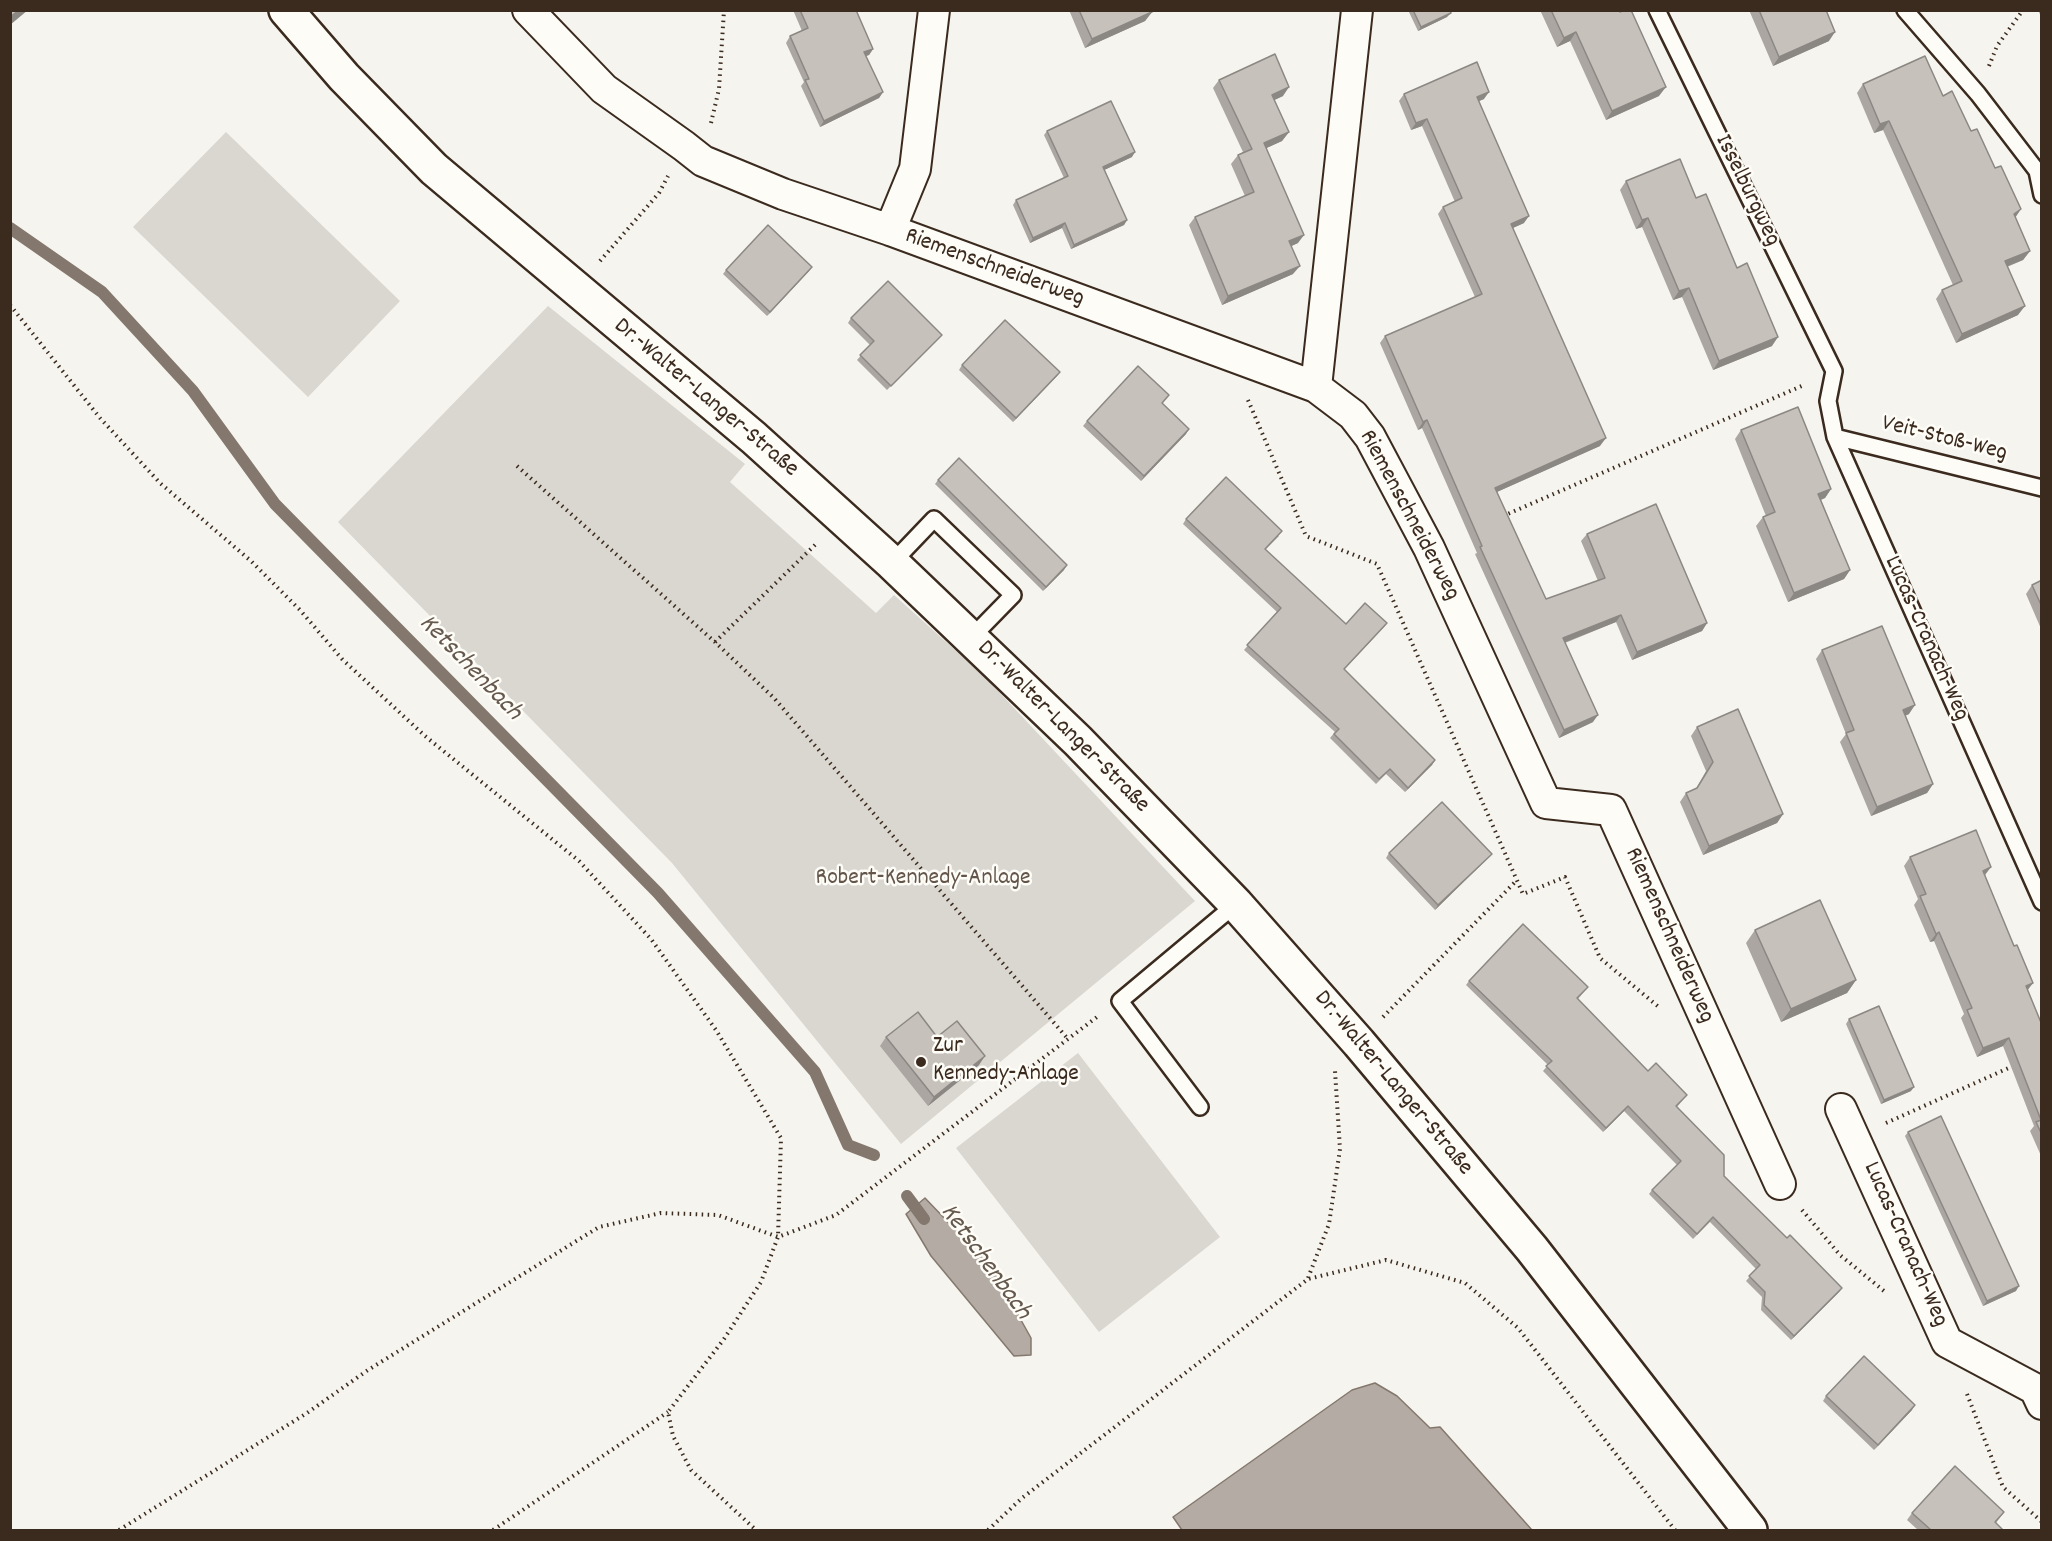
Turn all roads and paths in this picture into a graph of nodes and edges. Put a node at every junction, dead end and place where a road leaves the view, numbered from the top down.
1 (286, 10) edge
2 (528, 10) edge
3 (724, 10) edge
4 (934, 10) edge
5 (1357, 10) edge
6 (1657, 10) edge
7 (1905, 10) edge
8 (2023, 10) edge
9 (1978, 94) junction
10 (703, 161) junction
11 (659, 193) dead end
12 (2042, 195) edge
13 (890, 230) junction
14 (610, 250) dead end
15 (10, 305) edge
16 (1229, 355) junction
17 (1834, 371) joint
18 (1316, 387) junction
19 (1783, 394) dead end
20 (1835, 436) junction
21 (517, 466) dead end
22 (2042, 488) edge
23 (841, 517) junction
24 (1494, 520) edge
25 (892, 563) junction
26 (971, 638) junction
27 (715, 642) junction
28 (1517, 880) junction
29 (2042, 902) edge
30 (1236, 904) junction
31 (1119, 1000) junction
32 (1396, 1004) dead end
33 (1663, 1010) dead end
34 (1068, 1039) junction
35 (2021, 1062) edge
36 (1334, 1068) dead end
37 (1200, 1107) dead end
38 (1841, 1109) dead end
39 (1856, 1137) junction
40 (1780, 1184) joint
41 (778, 1238) junction
42 (1308, 1279) junction
43 (1885, 1292) dead end
44 (1947, 1342) junction
45 (2042, 1404) edge
46 (668, 1412) junction
47 (2042, 1522) edge
48 (119, 1530) edge
49 (493, 1530) edge
50 (756, 1530) edge
51 (988, 1530) edge
52 (1675, 1530) edge
53 (1750, 1530) edge

1 - 23 street, Dr.-Walter-Langer-Straße
2 - 10 street, Riemenschneiderweg
3 - 10 path
4 - 13 street
5 - 18 street
6 - 17 lane, Isselburgweg
7 - 9 lane
8 - 9 path
9 - 12 lane
10 - 13 street, Riemenschneiderweg
11 - 14 path
13 - 16 street, Riemenschneiderweg
15 - 41 path
16 - 18 street, Riemenschneiderweg
16 - 28 path
17 - 20 lane, Lucas-Cranach-Weg
18 - 40 street, Riemenschneiderweg
19 - 24 path
20 - 22 lane, Veit-Stoß-Weg
20 - 29 lane, Lucas-Cranach-Weg
21 - 27 path
23 - 25 street, Dr.-Walter-Langer-Straße
23 - 27 path
25 - 26 street, Dr.-Walter-Langer-Straße
25 - 26 lane
26 - 30 street, Dr.-Walter-Langer-Straße
27 - 34 path
28 - 32 path
28 - 33 path
30 - 31 lane
30 - 53 street, Dr.-Walter-Langer-Straße
31 - 34 path
31 - 37 lane
34 - 41 path
35 - 39 path
36 - 42 path
38 - 39 street, Lucas-Cranach-Weg
39 - 44 street, Lucas-Cranach-Weg
40 - 43 path
41 - 46 path
41 - 48 path
42 - 51 path
42 - 52 path
44 - 45 street, Lucas-Cranach-Weg
44 - 47 path
46 - 49 path
46 - 50 path

